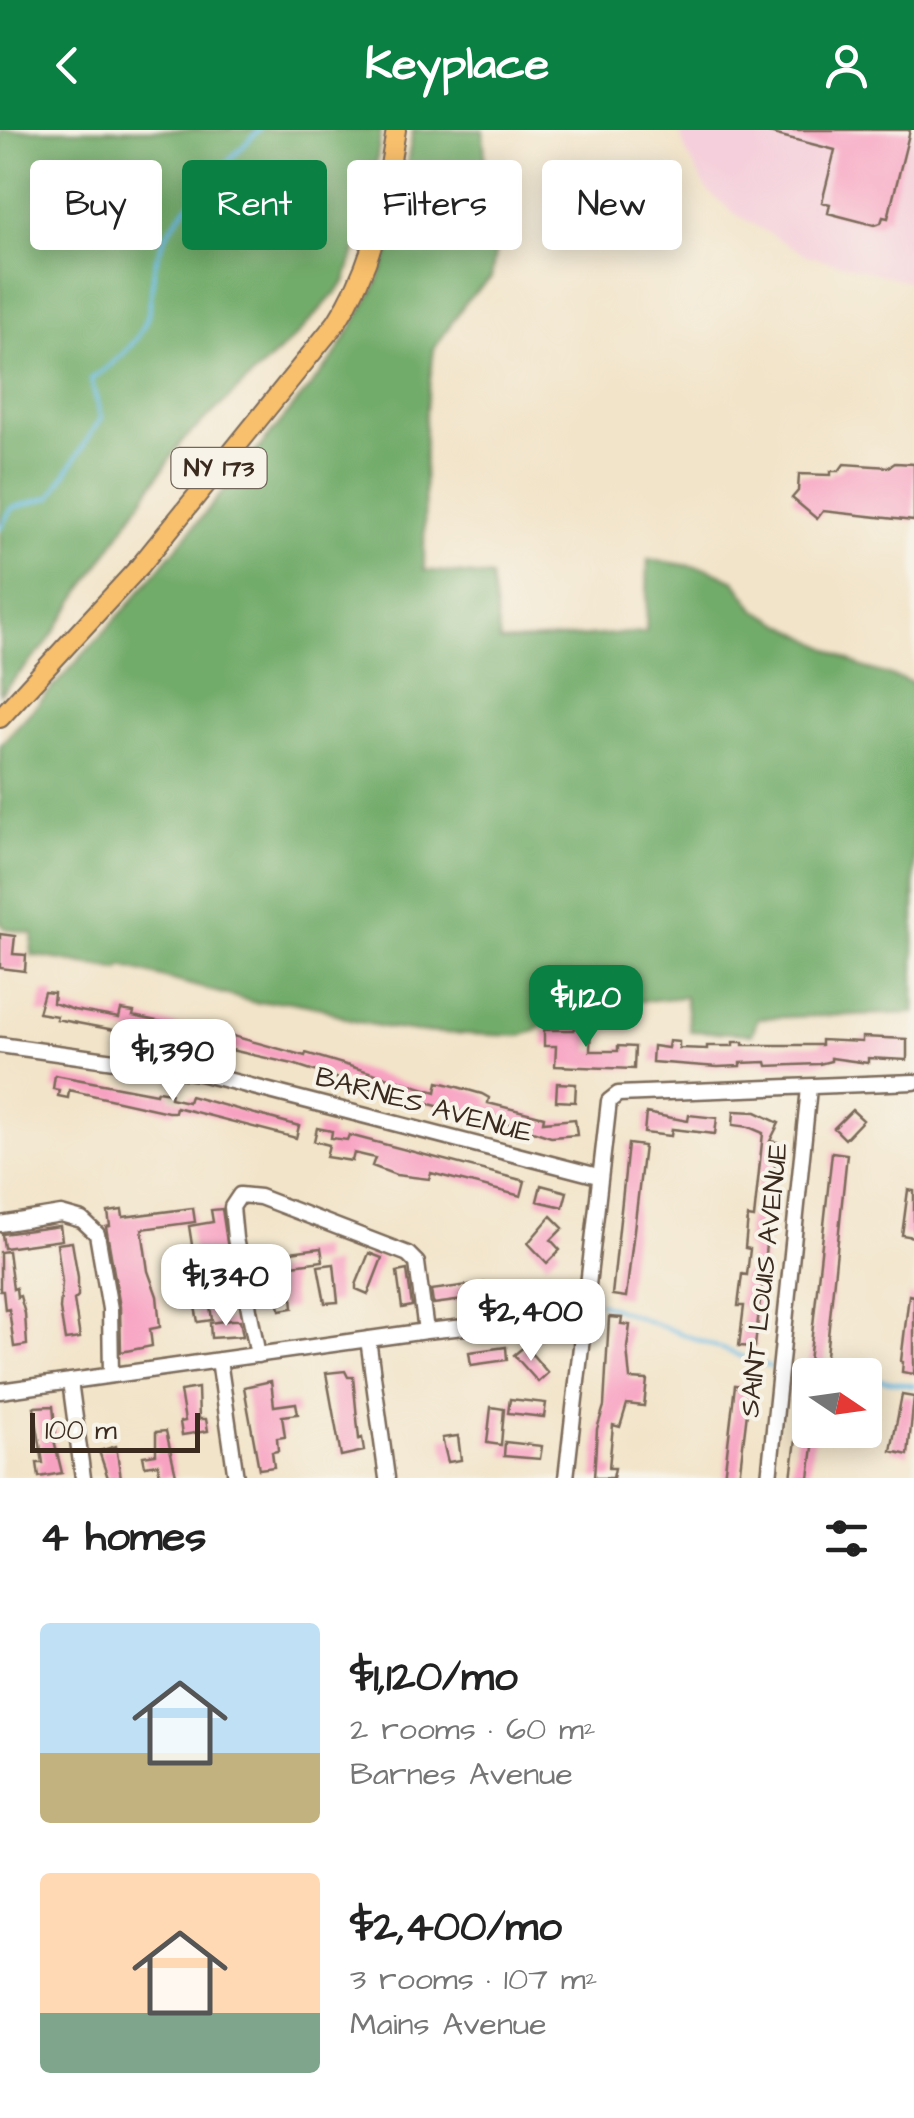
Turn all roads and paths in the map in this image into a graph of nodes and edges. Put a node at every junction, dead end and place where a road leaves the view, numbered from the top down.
1 (396, 130) edge
2 (0, 718) edge
3 (0, 1045) edge
4 (914, 1082) edge
5 (808, 1088) junction
6 (598, 1176) junction
7 (0, 1224) edge
8 (583, 1315) junction
9 (426, 1331) junction
10 (368, 1339) junction
11 (258, 1355) junction
12 (219, 1360) junction
13 (111, 1375) junction
14 (70, 1381) junction
15 (0, 1390) edge
16 (83, 1478) edge
17 (236, 1478) edge
18 (387, 1478) edge
19 (566, 1478) edge
20 (768, 1478) edge

1 - 2 main road, NY 173
3 - 6 street, BARNES AVENUE
4 - 5 street
5 - 6 street
5 - 20 street, SAINT LOUIS AVENUE
6 - 8 street
7 - 13 street
8 - 9 street
8 - 19 street
9 - 10 street
9 - 11 street
10 - 11 street
10 - 18 street
11 - 12 street
12 - 13 street
12 - 17 street
13 - 14 street
14 - 15 street
14 - 16 street

